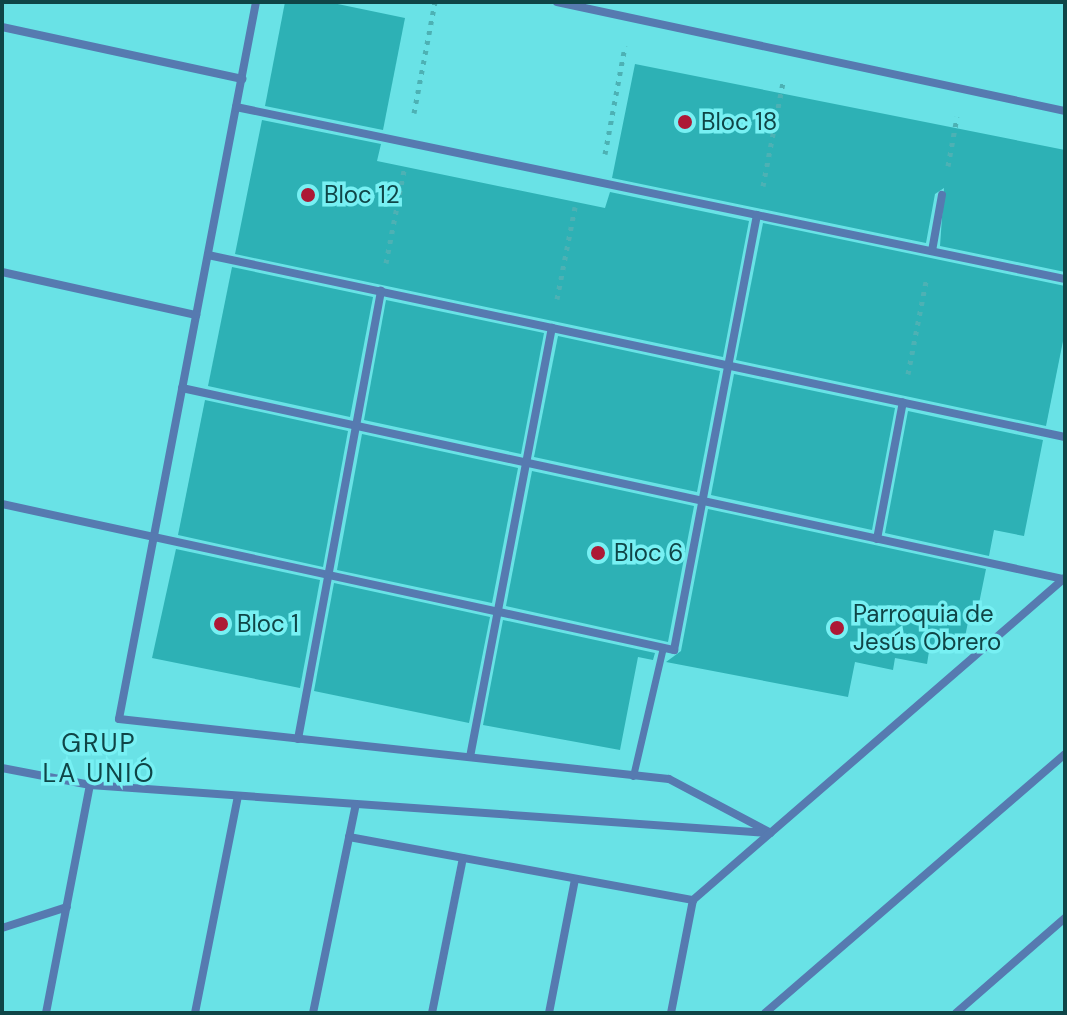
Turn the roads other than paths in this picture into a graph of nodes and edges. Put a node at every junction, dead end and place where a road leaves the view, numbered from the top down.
1 (256, 2) edge
2 (557, 2) edge
3 (2, 27) edge
4 (242, 79) junction
5 (236, 107) junction
6 (1065, 111) edge
7 (942, 195) road end
8 (757, 215) junction
9 (932, 251) junction
10 (208, 255) junction
11 (2, 272) edge
12 (1065, 279) edge
13 (381, 291) junction
14 (196, 315) junction
15 (552, 328) junction
16 (729, 365) junction
17 (182, 388) junction
18 (903, 402) junction
19 (356, 426) junction
20 (1065, 437) edge
21 (526, 463) junction
22 (702, 502) junction
23 (2, 504) edge
24 (154, 537) junction
25 (877, 539) junction
26 (329, 575) junction
27 (1064, 579) edge
28 (498, 611) junction
29 (663, 647) junction
30 (298, 739) junction
31 (1065, 754) edge
32 (470, 757) junction
33 (2, 768) edge
34 (633, 776) junction
35 (90, 785) junction
36 (238, 796) junction
37 (356, 804) junction
38 (771, 833) junction
39 (349, 837) junction
40 (463, 858) junction
41 (575, 879) junction
42 (693, 900) junction
43 (67, 907) junction
44 (1065, 918) edge
45 (2, 928) edge
46 (46, 1013) edge
47 (195, 1013) edge
48 (313, 1013) edge
49 (432, 1013) edge
50 (549, 1013) edge
51 (671, 1013) edge
52 (765, 1013) edge
53 (956, 1013) edge

1 - 4 street
2 - 6 street
3 - 4 street
4 - 5 street
5 - 8 street
5 - 10 street
7 - 9 street
8 - 9 street
8 - 16 street
9 - 12 street
10 - 13 street
10 - 14 street
11 - 14 street
13 - 15 street
13 - 19 street
14 - 17 street
15 - 16 street
15 - 21 street
16 - 18 street
16 - 22 street
17 - 19 street
17 - 24 street
18 - 20 street
18 - 25 street
19 - 21 street
19 - 26 street
21 - 22 street
21 - 28 street
22 - 25 street
22 - 29 street
23 - 24 street
24 - 26 street
24 - 30 street
25 - 27 street
26 - 28 street
26 - 30 street
27 - 38 street
28 - 29 street
28 - 32 street
29 - 34 street
30 - 32 street
31 - 52 street
32 - 34 street
33 - 35 street
34 - 38 street
35 - 36 street
35 - 43 street
36 - 37 street
36 - 47 street
37 - 38 street
37 - 39 street
38 - 42 street
39 - 40 street
39 - 48 street
40 - 41 street
40 - 49 street
41 - 42 street
41 - 50 street
42 - 51 street
43 - 45 street
43 - 46 street
44 - 53 street

